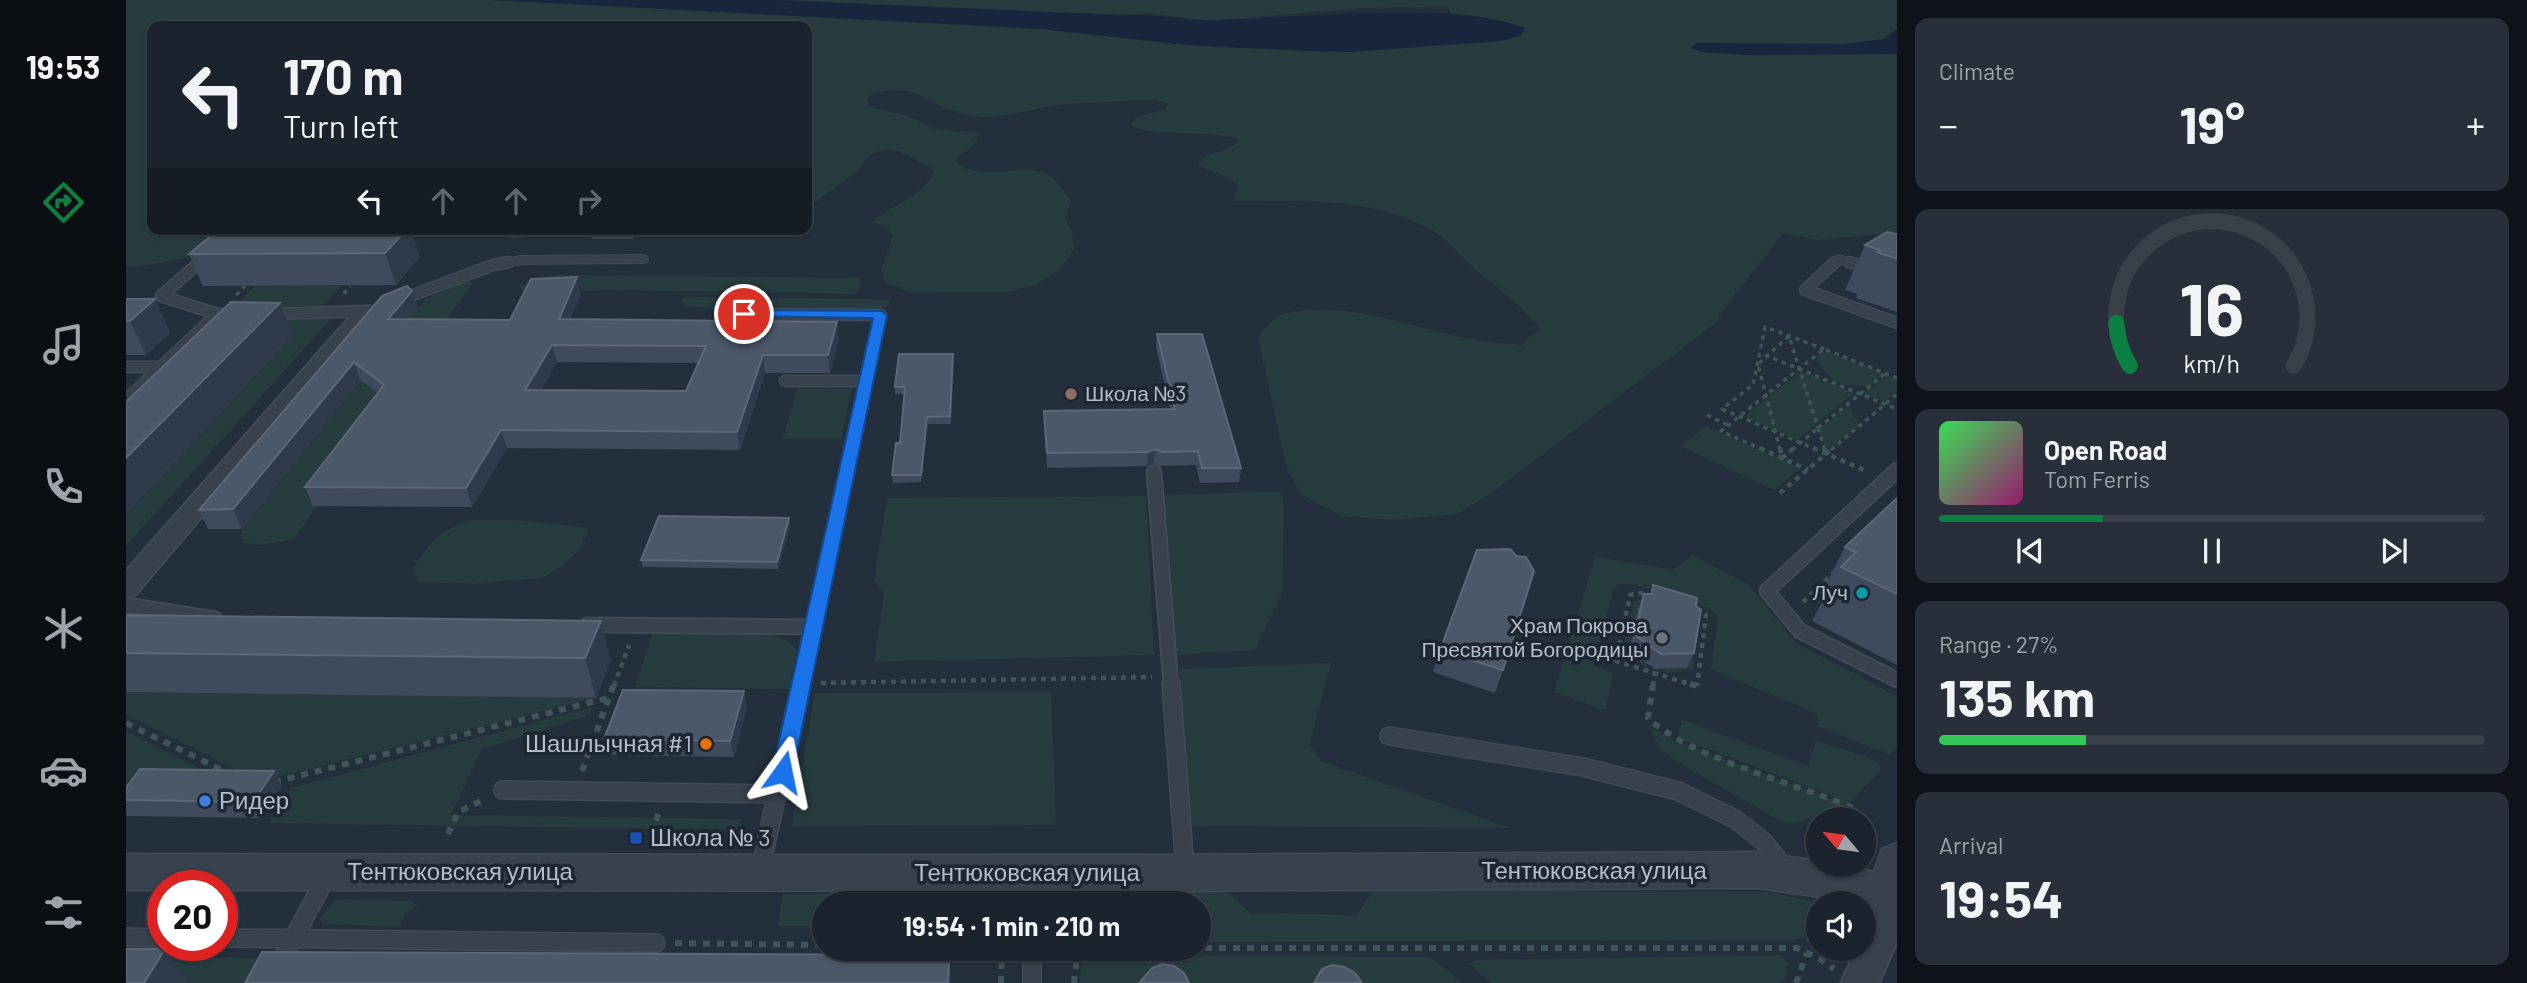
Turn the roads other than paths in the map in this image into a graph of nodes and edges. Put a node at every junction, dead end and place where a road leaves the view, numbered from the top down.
1 (218, 257) edge
2 (644, 259) dead end
3 (1897, 278) edge
4 (386, 305) edge
5 (369, 311) joint
6 (217, 314) junction
7 (240, 314) edge
8 (253, 314) edge
9 (744, 314) dead end
10 (1897, 323) edge
11 (126, 367) edge
12 (161, 367) junction
13 (785, 381) dead end
14 (866, 381) junction
15 (126, 400) edge
16 (1897, 470) edge
17 (1154, 472) dead end
18 (126, 588) edge
19 (126, 605) edge
20 (567, 625) edge
21 (814, 627) junction
22 (197, 632) edge
23 (1897, 680) edge
24 (1389, 736) dead end
25 (503, 790) road end
26 (778, 794) junction
27 (760, 871) junction
28 (126, 872) edge
29 (329, 872) junction
30 (1185, 873) junction
31 (1790, 875) junction
32 (1895, 884) edge
33 (1032, 888) edge
34 (126, 937) edge
35 (147, 937) edge
36 (238, 938) edge
37 (293, 939) junction
38 (656, 943) road end
39 (1032, 961) edge
40 (1853, 980) edge
41 (269, 983) edge
42 (1032, 983) edge

1 - 6 lane
2 - 4 lane
3 - 10 lane
5 - 8 lane
5 - 18 street
6 - 7 lane
6 - 12 lane
9 - 14 lane
11 - 12 lane
12 - 15 lane
13 - 14 lane
14 - 21 lane
16 - 23 lane
17 - 30 lane
19 - 22 lane
20 - 21 lane
21 - 26 lane
24 - 31 lane
25 - 26 lane
26 - 27 lane
27 - 29 street, Тентюковская улица
27 - 33 street, Тентюковская улица
28 - 29 street, Тентюковская улица
29 - 37 lane
30 - 31 street, Тентюковская улица
30 - 33 street, Тентюковская улица
31 - 32 street, Тентюковская улица
32 - 40 street
34 - 35 lane
36 - 37 lane
37 - 38 lane
37 - 41 lane
39 - 42 lane

